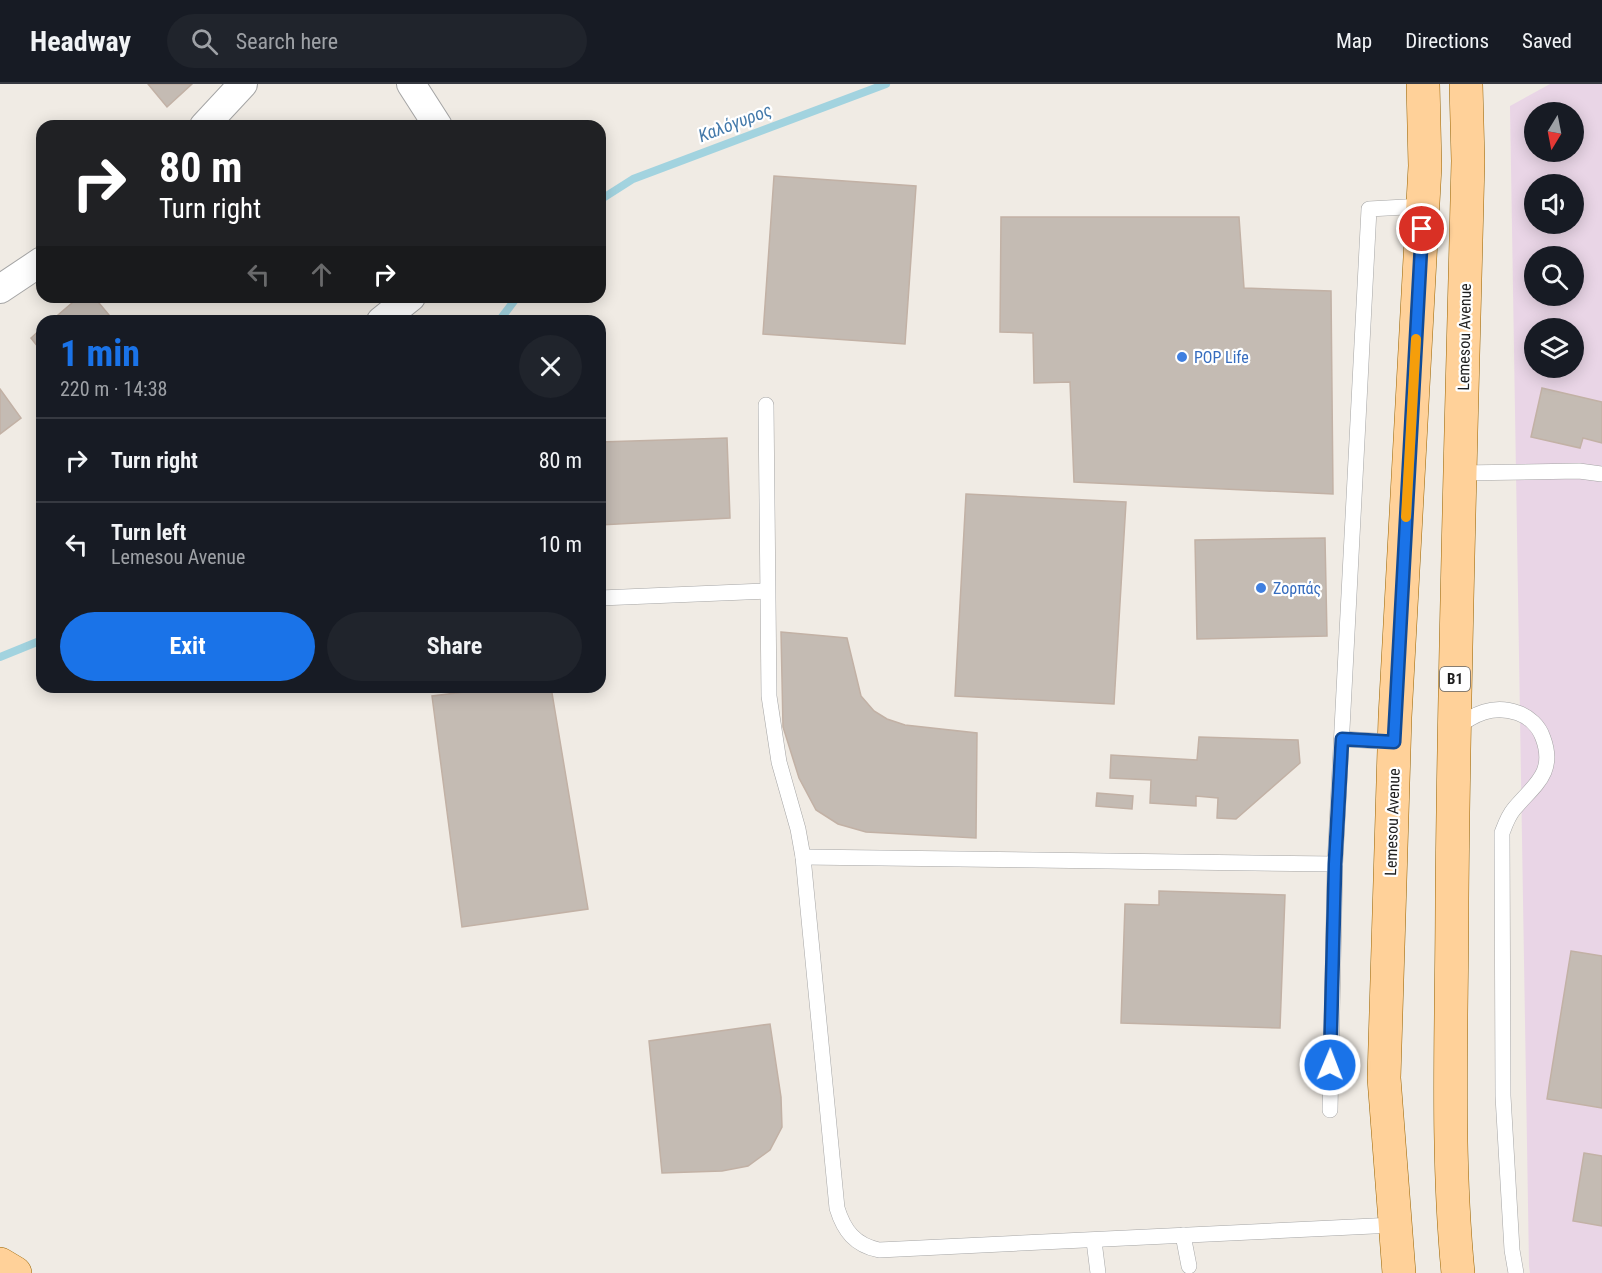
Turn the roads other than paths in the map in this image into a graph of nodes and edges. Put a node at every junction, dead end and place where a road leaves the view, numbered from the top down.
1 (243, 84) edge
2 (411, 84) edge
3 (1423, 84) edge
4 (1466, 84) edge
5 (210, 120) edge
6 (434, 120) edge
7 (1423, 206) junction
8 (36, 264) edge
9 (3, 282) edge
10 (404, 303) edge
11 (388, 315) edge
12 (766, 405) dead end
13 (1460, 473) junction
14 (1602, 474) edge
15 (767, 591) junction
16 (606, 598) edge
17 (1453, 729) junction
18 (1342, 739) junction
19 (1394, 742) junction
20 (803, 857) junction
21 (1335, 864) junction
22 (1330, 1110) dead end
23 (1394, 1225) junction
24 (1183, 1235) junction
25 (1094, 1241) junction
26 (0, 1264) edge
27 (1190, 1266) dead end
28 (15, 1273) edge
29 (1098, 1273) edge
30 (1399, 1273) edge
31 (1458, 1273) edge
32 (1516, 1273) edge

1 - 5 street
2 - 6 street
3 - 7 main road, Lemesou Avenue
4 - 13 main road, Lemesou Avenue / B1
7 - 18 lane
7 - 19 main road, Lemesou Avenue
8 - 9 street
10 - 11 street
12 - 15 lane
13 - 14 lane
13 - 17 main road, Lemesou Avenue / B1
15 - 16 lane
15 - 20 lane
17 - 31 main road, Lemesou Avenue / B1
17 - 32 lane
18 - 19 lane
18 - 21 lane
19 - 23 main road, Lemesou Avenue
20 - 21 lane
20 - 25 lane
21 - 22 lane
23 - 24 lane
23 - 30 main road, Lemesou Avenue
24 - 25 lane
24 - 27 lane
25 - 29 lane
26 - 28 main road

